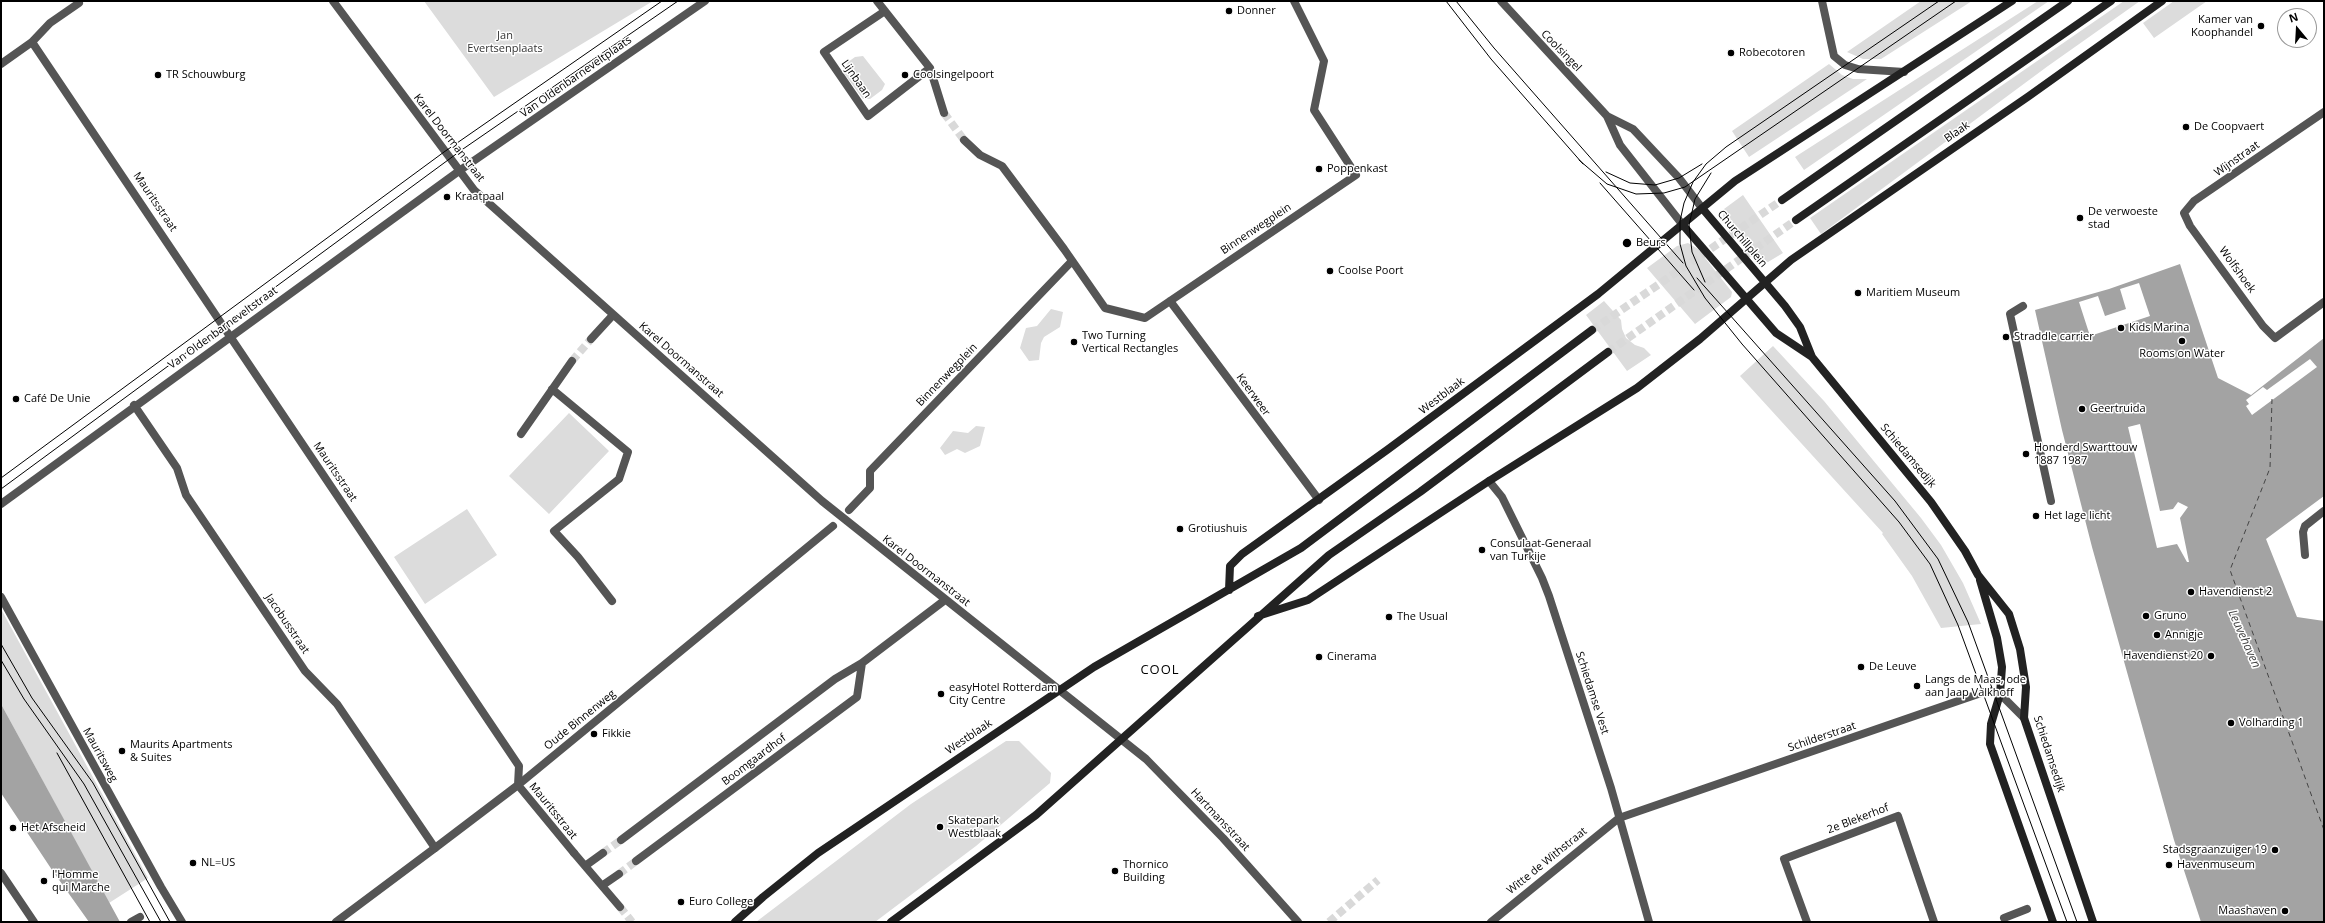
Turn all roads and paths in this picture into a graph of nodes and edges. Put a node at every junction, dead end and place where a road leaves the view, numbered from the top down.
1 (333, 1) edge
2 (705, 1) edge
3 (877, 1) edge
4 (1294, 1) edge
5 (1501, 1) edge
6 (1822, 1) edge
7 (2012, 1) edge
8 (2068, 1) edge
9 (2111, 1) edge
10 (2162, 1) edge
11 (79, 3) dead end
12 (885, 11) junction
13 (32, 42) junction
14 (1, 64) edge
15 (930, 68) junction
16 (1904, 72) junction
17 (2324, 112) edge
18 (944, 113) tunnel mouth
19 (1607, 116) junction
20 (964, 140) tunnel mouth
21 (459, 171) junction
22 (1782, 200) tunnel mouth
23 (1702, 208) junction
24 (2184, 213) joint
25 (1796, 220) tunnel mouth
26 (1682, 224) junction
27 (1071, 258) junction
28 (1764, 282) junction
29 (1746, 299) junction
30 (1170, 301) junction
31 (2324, 302) edge
32 (2023, 306) dead end
33 (613, 315) junction
34 (1592, 330) tunnel mouth
35 (231, 336) junction
36 (591, 340) tunnel mouth
37 (1608, 352) tunnel mouth
38 (1812, 357) junction
39 (572, 361) tunnel mouth
40 (552, 389) junction
41 (134, 405) junction
42 (520, 434) dead end
43 (1488, 481) junction
44 (1319, 500) junction
45 (2051, 501) dead end
46 (1, 504) edge
47 (849, 510) dead end
48 (2324, 511) edge
49 (833, 526) dead end
50 (2305, 555) dead end
51 (1978, 575) junction
52 (1229, 590) junction
53 (1, 597) edge
54 (945, 600) junction
55 (612, 601) dead end
56 (1258, 616) junction
57 (862, 663) junction
58 (1061, 691) junction
59 (2000, 694) junction
60 (2024, 718) junction
61 (1121, 740) junction
62 (518, 785) junction
63 (1618, 818) junction
64 (620, 840) tunnel mouth
65 (435, 848) junction
66 (603, 853) tunnel mouth
67 (636, 861) tunnel mouth
68 (585, 866) junction
69 (1, 873) edge
70 (619, 874) tunnel mouth
71 (603, 885) junction
72 (620, 907) tunnel mouth
73 (2027, 909) dead end
74 (140, 917) dead end
75 (2004, 918) dead end
76 (34, 922) edge
77 (131, 922) edge
78 (182, 922) edge
79 (336, 922) edge
80 (734, 922) edge
81 (891, 922) edge
82 (1298, 922) edge
83 (1491, 922) edge
84 (1649, 922) edge
85 (1807, 922) edge
86 (1934, 922) edge
87 (2053, 922) edge
88 (2093, 922) edge

1 - 21 street, Karel Doormanstraat
2 - 21 street, Van Oldenbarneveltplaats
3 - 12 street
4 - 30 street, Binnenwegplein
5 - 19 street, Coolsingel
6 - 16 street
7 - 16 main road
8 - 22 main road
9 - 25 main road, Blaak
10 - 28 main road, Blaak
11 - 13 street
12 - 15 street
12 - 15 street, Lijnbaan
13 - 14 street
13 - 35 street, Mauritsstraat
15 - 18 street
16 - 23 main road
17 - 24 street, Wijnstraat
19 - 23 street, Coolsingel
19 - 26 street, Coolsingel
20 - 27 street
21 - 33 street, Karel Doormanstraat
21 - 35 street, Van Oldenbarneveltstraat
23 - 26 main road, Churchillplein
23 - 28 main road, Churchillplein
24 - 31 street, Wolfshoek
26 - 29 main road
26 - 44 main road, Westblaak
27 - 30 street, Binnenwegplein
27 - 47 street, Binnenwegplein
28 - 29 main road, Churchillplein
28 - 38 main road, Schiedamsedijk
29 - 38 main road, Schiedamsedijk
29 - 43 main road
30 - 44 street, Keerweer
32 - 45 street
33 - 36 street
33 - 54 street, Karel Doormanstraat
34 - 52 main road, Westblaak
35 - 41 street, Van Oldenbarneveltstraat
35 - 62 street, Mauritsstraat
37 - 56 main road
38 - 51 main road, Schiedamsedijk
39 - 40 street
40 - 42 street
40 - 55 street
41 - 46 street, Van Oldenbarneveltstraat
41 - 65 street, Jacobusstraat
43 - 56 main road
43 - 63 street, Schiedamse Vest
44 - 52 main road, Westblaak
48 - 50 street
49 - 62 street, Oude Binnenweg
51 - 59 main road, Schiedamsedijk
51 - 60 main road, Schiedamsedijk
52 - 58 main road, Westblaak
53 - 78 street, Mauritsweg
54 - 57 street, Boomgaardhof
54 - 58 street, Karel Doormanstraat
56 - 61 main road
57 - 64 street, Boomgaardhof
57 - 67 street, Boomgaardhof
58 - 61 street, Karel Doormanstraat
58 - 80 main road, Westblaak
59 - 60 street
59 - 63 street, Schilderstraat
59 - 87 main road, Schiedamsedijk
60 - 88 main road, Schiedamsedijk
61 - 81 main road
61 - 82 street, Hartmansstraat
62 - 65 street, Oude Binnenweg
62 - 68 street, Mauritsstraat
63 - 83 street, Witte de Withstraat
63 - 84 street, Schiedamse Vest
65 - 79 street, Oude Binnenweg
66 - 68 street
68 - 71 street, Mauritsstraat
69 - 76 street
70 - 71 street
71 - 72 street, Mauritsstraat
73 - 75 street
74 - 77 street
85 - 86 street, 2e Blekerhof

